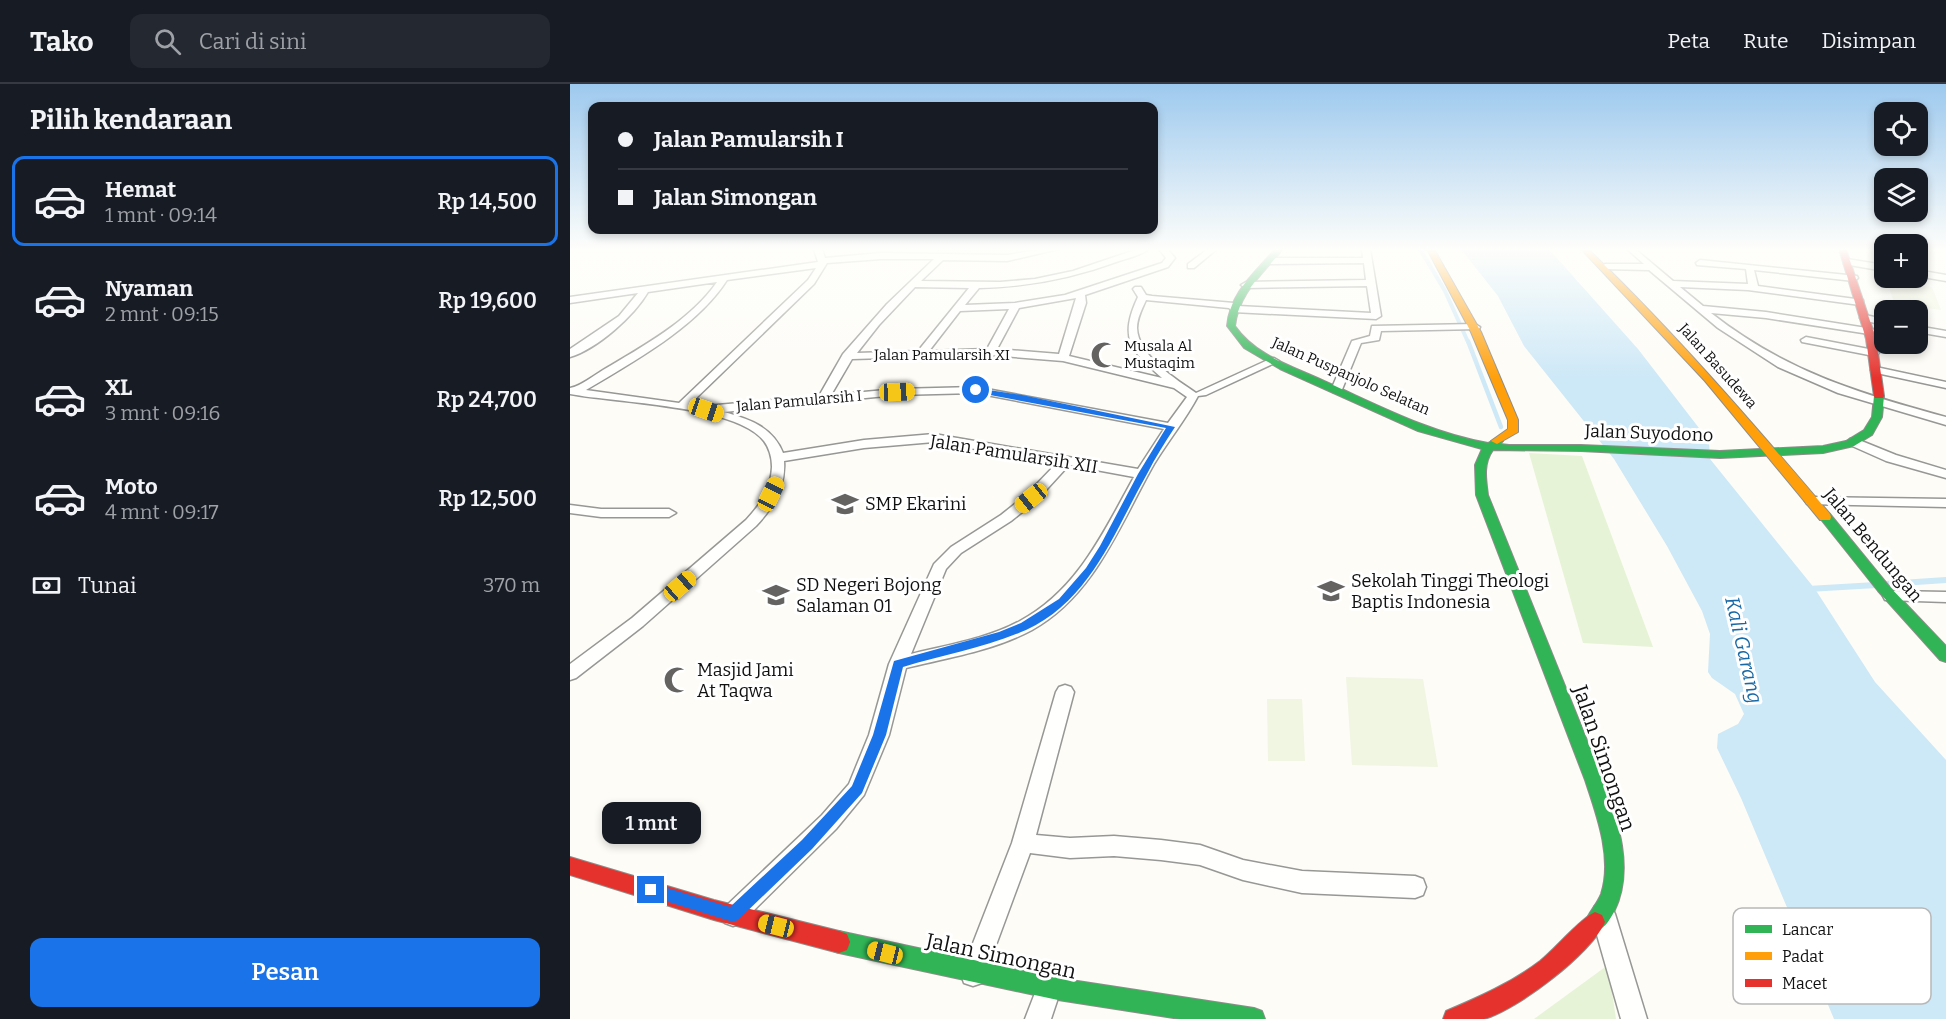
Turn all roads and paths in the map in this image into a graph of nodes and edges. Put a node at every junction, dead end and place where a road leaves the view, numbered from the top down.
1 (620, 293) edge
2 (642, 293) edge
3 (715, 293) edge
4 (801, 293) edge
5 (904, 293) edge
6 (970, 293) edge
7 (1088, 293) edge
8 (1242, 293) edge
9 (1372, 293) edge
10 (1457, 293) edge
11 (1628, 293) edge
12 (1681, 293) edge
13 (1794, 293) edge
14 (1858, 293) edge
15 (1082, 295) junction
16 (575, 299) edge
17 (1860, 302) junction
18 (1015, 306) junction
19 (959, 308) junction
20 (1233, 308) junction
21 (1700, 309) junction
22 (570, 310) edge
23 (1374, 315) junction
24 (1874, 324) edge
25 (1867, 325) junction
26 (1376, 327) junction
27 (1468, 327) junction
28 (1928, 331) edge
29 (1946, 334) edge
30 (1806, 340) dead end
31 (1874, 350) edge
32 (990, 352) junction
33 (1874, 353) edge
34 (570, 354) edge
35 (921, 354) junction
36 (1875, 354) edge
37 (847, 356) junction
38 (1063, 358) junction
39 (1274, 361) junction
40 (1876, 370) junction
41 (1946, 385) edge
42 (1178, 386) junction
43 (1337, 390) junction
44 (572, 392) edge
45 (1202, 393) dead end
46 (824, 398) junction
47 (1879, 402) junction
48 (774, 403) junction
49 (681, 407) junction
50 (706, 410) junction
51 (1946, 421) edge
52 (749, 425) junction
53 (1171, 427) junction
54 (1854, 442) junction
55 (1488, 446) junction
56 (1549, 447) joint
57 (1775, 455) junction
58 (778, 458) junction
59 (1065, 462) junction
60 (1142, 474) junction
61 (1946, 474) edge
62 (1812, 501) junction
63 (1946, 503) edge
64 (570, 509) edge
65 (669, 513) dead end
66 (1887, 592) junction
67 (1946, 597) edge
68 (1946, 656) edge
69 (898, 664) junction
70 (570, 673) edge
71 (1065, 692) dead end
72 (1023, 843) junction
73 (570, 866) edge
74 (1415, 887) dead end
75 (1603, 914) junction
76 (733, 915) junction
77 (973, 974) junction
78 (1049, 989) junction
79 (1462, 1018) edge
80 (1038, 1019) edge
81 (1254, 1019) edge
82 (1634, 1019) edge

1 - 16 street
2 - 34 street
3 - 44 street
4 - 49 street
5 - 37 street
6 - 19 street
7 - 15 street
8 - 20 street
9 - 23 street
10 - 27 street
11 - 57 street, Jalan Basudewa
12 - 21 street
13 - 17 street
14 - 17 street
15 - 18 street
15 - 38 street
16 - 22 street
17 - 25 street
18 - 19 street
18 - 32 street
19 - 35 street
20 - 23 street
20 - 39 street, Jalan Puspanjolo Selatan
20 - 42 street
21 - 25 street
21 - 47 street
23 - 26 street
24 - 25 street
25 - 31 street
26 - 27 street
26 - 43 street
27 - 55 street
28 - 29 street
30 - 33 street
32 - 35 street, Jalan Pamularsih XI
32 - 38 street, Jalan Pamularsih XI
35 - 37 street, Jalan Pamularsih XI
36 - 40 street
37 - 46 street
38 - 42 street, Jalan Pamularsih XI
39 - 43 street, Jalan Puspanjolo Selatan
39 - 45 street
40 - 41 street
40 - 47 street
42 - 53 street
43 - 55 street, Jalan Puspanjolo Selatan
44 - 49 street, Jalan Pamularsih I
46 - 48 street, Jalan Pamularsih I
46 - 53 street, Jalan Pamularsih I
47 - 51 street
47 - 54 street
48 - 50 street, Jalan Pamularsih I
48 - 52 street
49 - 50 street, Jalan Pamularsih I
50 - 52 street
52 - 58 street
53 - 60 street
54 - 57 street
54 - 61 street
55 - 56 street, Jalan Puspanjolo Selatan
55 - 75 street, Jalan Simongan
56 - 57 street, Jalan Suyodono
57 - 62 street, Jalan Bendungan
58 - 59 street, Jalan Pamularsih XII
58 - 70 street
59 - 60 street, Jalan Pamularsih XII
59 - 69 street
60 - 69 street
62 - 63 street
62 - 66 street, Jalan Bendungan
64 - 65 street
66 - 67 street
66 - 68 street, Jalan Bendungan
69 - 76 street
71 - 72 street
72 - 74 street
72 - 77 street
73 - 76 street, Jalan Simongan
75 - 79 street, Jalan Simongan
75 - 82 street
76 - 77 street, Jalan Simongan
77 - 78 street, Jalan Simongan
78 - 80 street
78 - 81 street, Jalan Simongan

